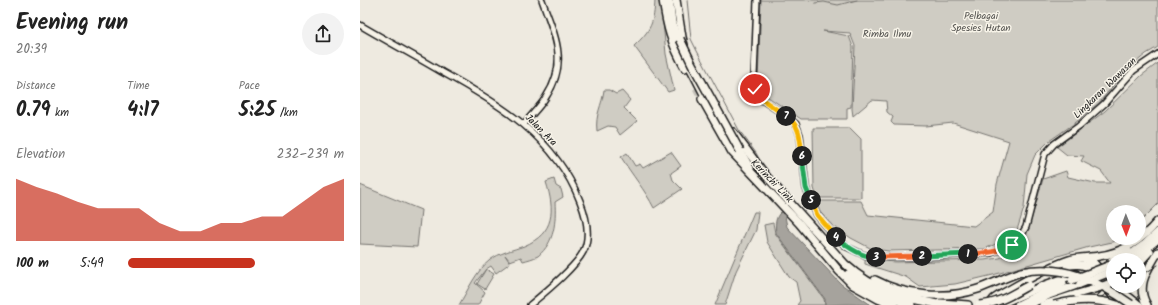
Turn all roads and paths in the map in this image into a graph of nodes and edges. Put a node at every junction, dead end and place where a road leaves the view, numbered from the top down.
1 (542, 0) edge
2 (663, 0) edge
3 (669, 0) edge
4 (672, 0) edge
5 (676, 0) edge
6 (757, 0) edge
7 (360, 25) edge
8 (1158, 54) edge
9 (696, 88) tunnel mouth
10 (702, 99) tunnel mouth
11 (524, 124) junction
12 (768, 178) junction
13 (758, 180) junction
14 (802, 221) junction
15 (1158, 221) edge
16 (1158, 225) edge
17 (1158, 232) edge
18 (1158, 240) edge
19 (1158, 252) edge
20 (1119, 253) edge
21 (1123, 253) edge
22 (1132, 253) edge
23 (1141, 253) edge
24 (1146, 255) edge
25 (1106, 257) edge
26 (829, 259) junction
27 (1071, 260) junction
28 (1106, 260) edge
29 (1106, 262) edge
30 (1106, 263) edge
31 (1101, 272) junction
32 (1106, 274) edge
33 (1106, 277) edge
34 (1106, 286) edge
35 (1028, 288) junction
36 (884, 290) junction
37 (1123, 293) edge
38 (923, 301) junction
39 (1135, 304) edge
40 (530, 305) edge
41 (893, 305) edge
42 (912, 305) edge
43 (943, 305) edge
44 (968, 305) edge
45 (980, 305) edge
46 (989, 305) edge
47 (998, 305) edge
48 (1018, 305) edge
49 (1028, 305) edge
50 (1043, 305) edge
51 (1055, 305) edge
52 (1065, 305) edge
53 (1106, 305) edge
54 (1117, 305) edge
55 (1122, 305) edge
56 (1147, 305) edge

1 - 11 street
2 - 9 highway
3 - 12 highway
4 - 13 highway, bridge
5 - 12 highway
6 - 8 street, Lingkaran Wawasan
7 - 11 street, Jalan Ara
10 - 13 highway, Kerinchi Link
11 - 40 street, Jalan Ara
12 - 14 highway
13 - 14 highway, Kerinchi Link
14 - 26 highway, Kerinchi Link
14 - 36 highway, Kerinchi Link
15 - 20 highway
16 - 21 highway
17 - 22 highway
18 - 23 highway
18 - 24 highway
19 - 56 highway
25 - 31 highway
26 - 36 highway
26 - 41 highway
27 - 28 highway
27 - 31 highway
27 - 46 highway
29 - 35 highway
30 - 48 highway, bridge
31 - 33 highway
31 - 55 highway
32 - 49 highway, bridge
34 - 50 highway, bridge
35 - 45 highway, bridge
35 - 47 highway
35 - 51 highway
36 - 38 highway
36 - 39 highway, bridge
36 - 42 highway
37 - 39 highway
38 - 43 highway
38 - 44 highway
39 - 55 highway
51 - 54 highway, bridge
52 - 53 highway

